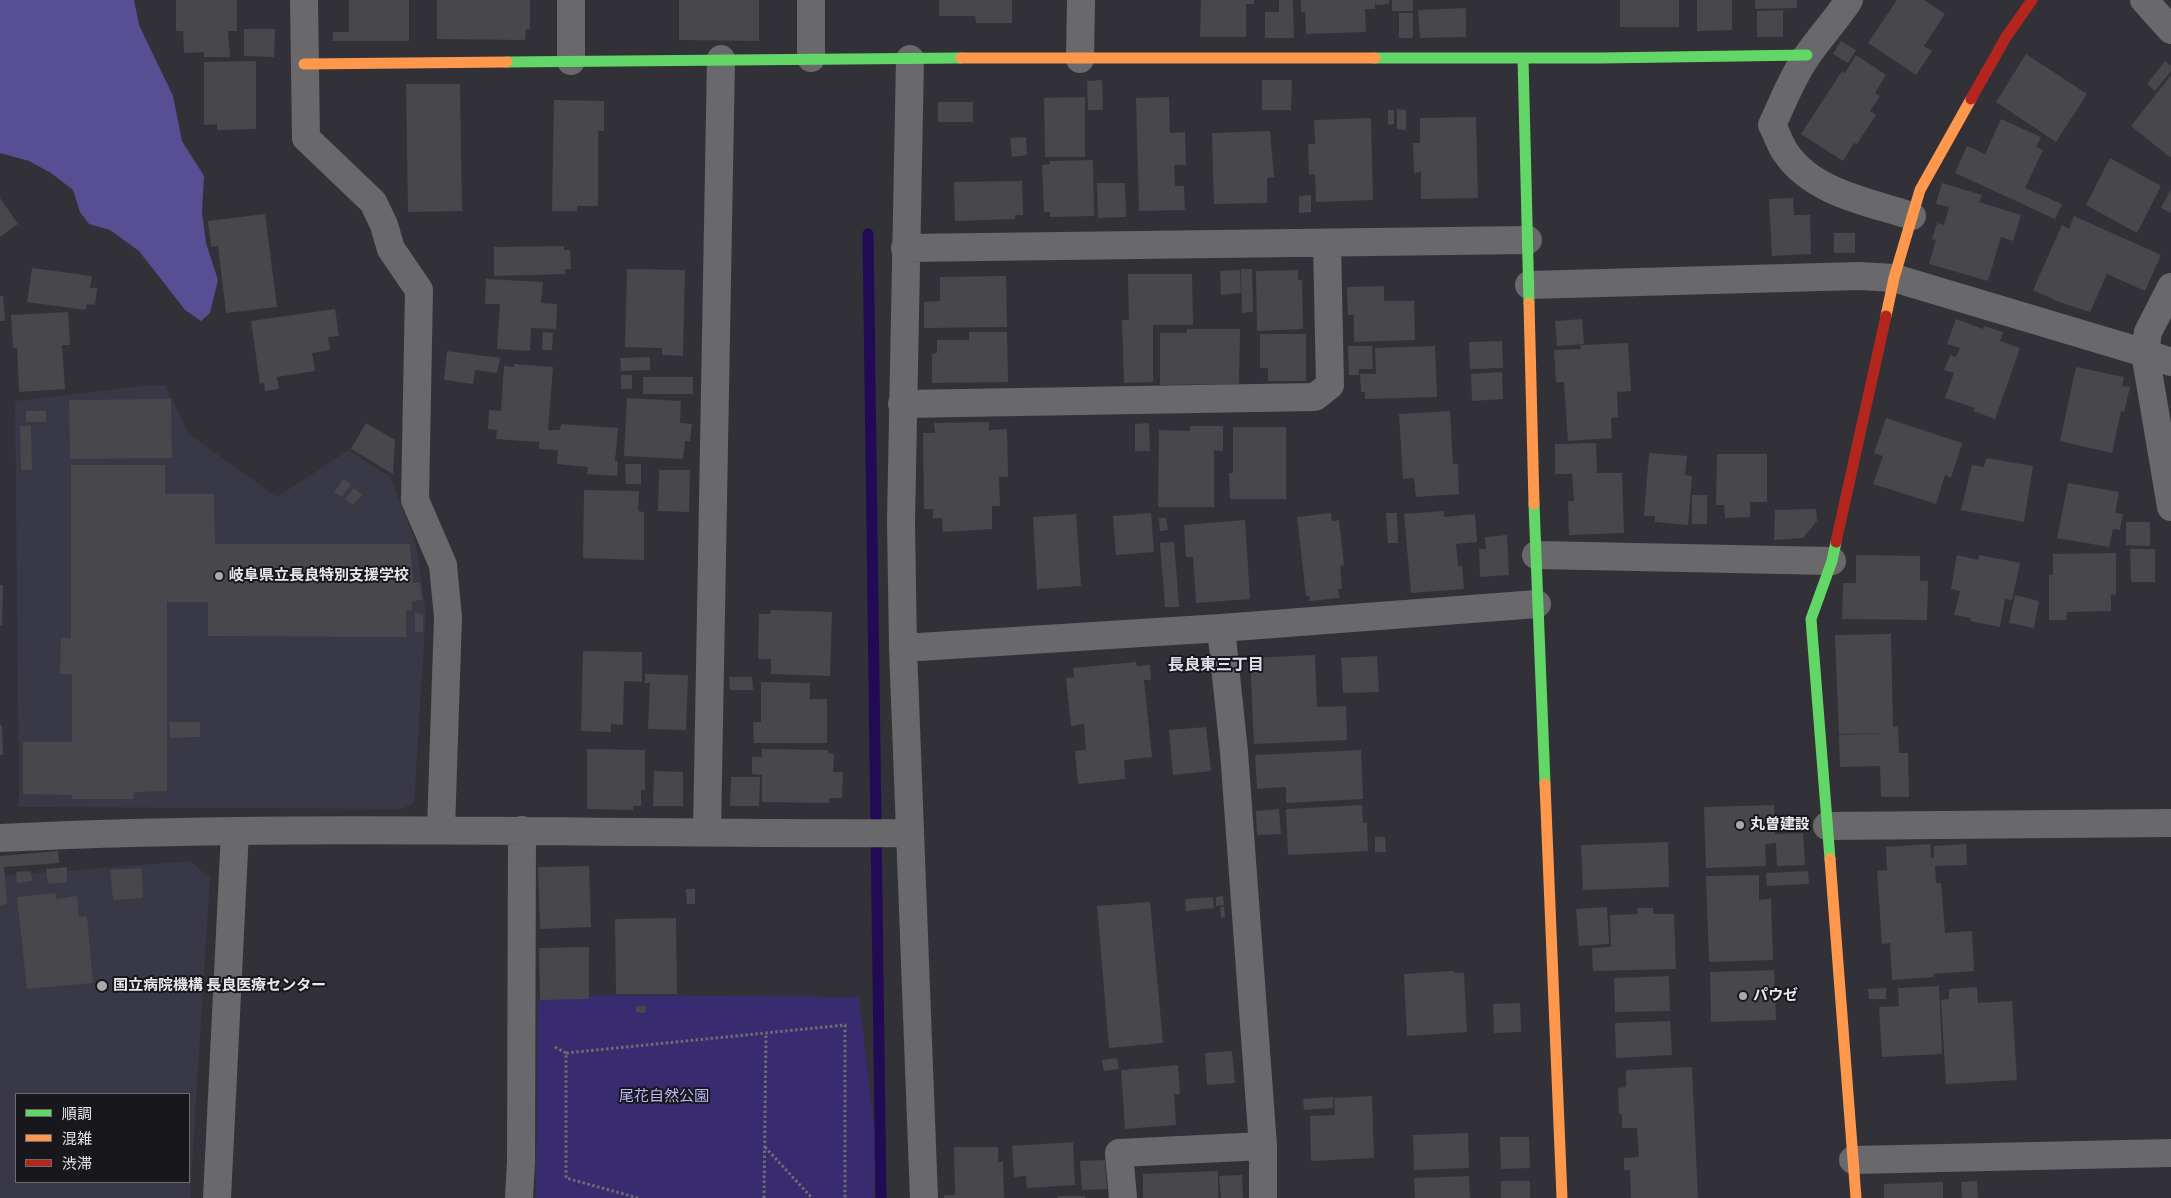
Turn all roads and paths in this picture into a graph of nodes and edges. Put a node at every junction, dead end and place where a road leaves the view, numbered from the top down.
1 (304, 0) edge
2 (571, 0) edge
3 (811, 0) edge
4 (1081, 0) edge
5 (1848, 0) edge
6 (2032, 0) edge
7 (2144, 0) edge
8 (2171, 30) edge
9 (1807, 56) junction
10 (812, 58) junction
11 (1522, 58) junction
12 (721, 59) junction
13 (910, 59) junction
14 (1080, 59) junction
15 (571, 61) junction
16 (304, 64) junction
17 (1912, 216) junction
18 (1528, 240) junction
19 (1327, 242) junction
20 (905, 248) junction
21 (1894, 278) junction
22 (1529, 285) junction
23 (2171, 287) edge
24 (2145, 353) junction
25 (2171, 362) edge
26 (902, 404) junction
27 (2171, 507) edge
28 (1536, 555) junction
29 (1832, 561) junction
30 (1537, 604) junction
31 (1221, 628) junction
32 (903, 648) junction
33 (2171, 823) edge
34 (1828, 826) junction
35 (440, 830) junction
36 (522, 830) junction
37 (235, 831) junction
38 (707, 832) junction
39 (910, 833) junction
40 (0, 838) edge
41 (766, 1033) junction
42 (1263, 1146) junction
43 (764, 1147) junction
44 (2171, 1153) edge
45 (1852, 1160) junction
46 (217, 1198) edge
47 (519, 1198) edge
48 (638, 1198) edge
49 (764, 1198) edge
50 (812, 1198) edge
51 (845, 1198) edge
52 (924, 1198) edge
53 (1123, 1198) edge
54 (1263, 1198) edge
55 (1562, 1198) edge
56 (1856, 1198) edge

1 - 16 street
2 - 15 street
3 - 10 street
4 - 14 street
5 - 9 street
6 - 17 street
7 - 8 street
9 - 11 street
9 - 17 street
10 - 12 street
10 - 13 street
11 - 14 street
11 - 18 street
12 - 15 street
12 - 38 street
13 - 14 street
13 - 20 street
15 - 16 street
16 - 35 street
17 - 21 street
18 - 19 street
18 - 22 street
19 - 20 street
19 - 26 street
20 - 26 street
21 - 22 street
21 - 24 street
21 - 29 street
22 - 28 street
23 - 24 street
24 - 25 street
24 - 27 street
26 - 32 street
28 - 29 street
28 - 30 street
29 - 34 street
30 - 31 street
30 - 55 street
31 - 32 street
31 - 42 street
32 - 39 street
33 - 34 street
34 - 45 street
35 - 36 street
35 - 37 street
36 - 38 street
36 - 47 street
37 - 40 street
37 - 46 street
38 - 39 street
39 - 52 street
41 - 43 path
41 - 48 path
41 - 51 path
42 - 53 street
42 - 54 street
43 - 49 path
43 - 50 path
44 - 45 street
45 - 56 street

